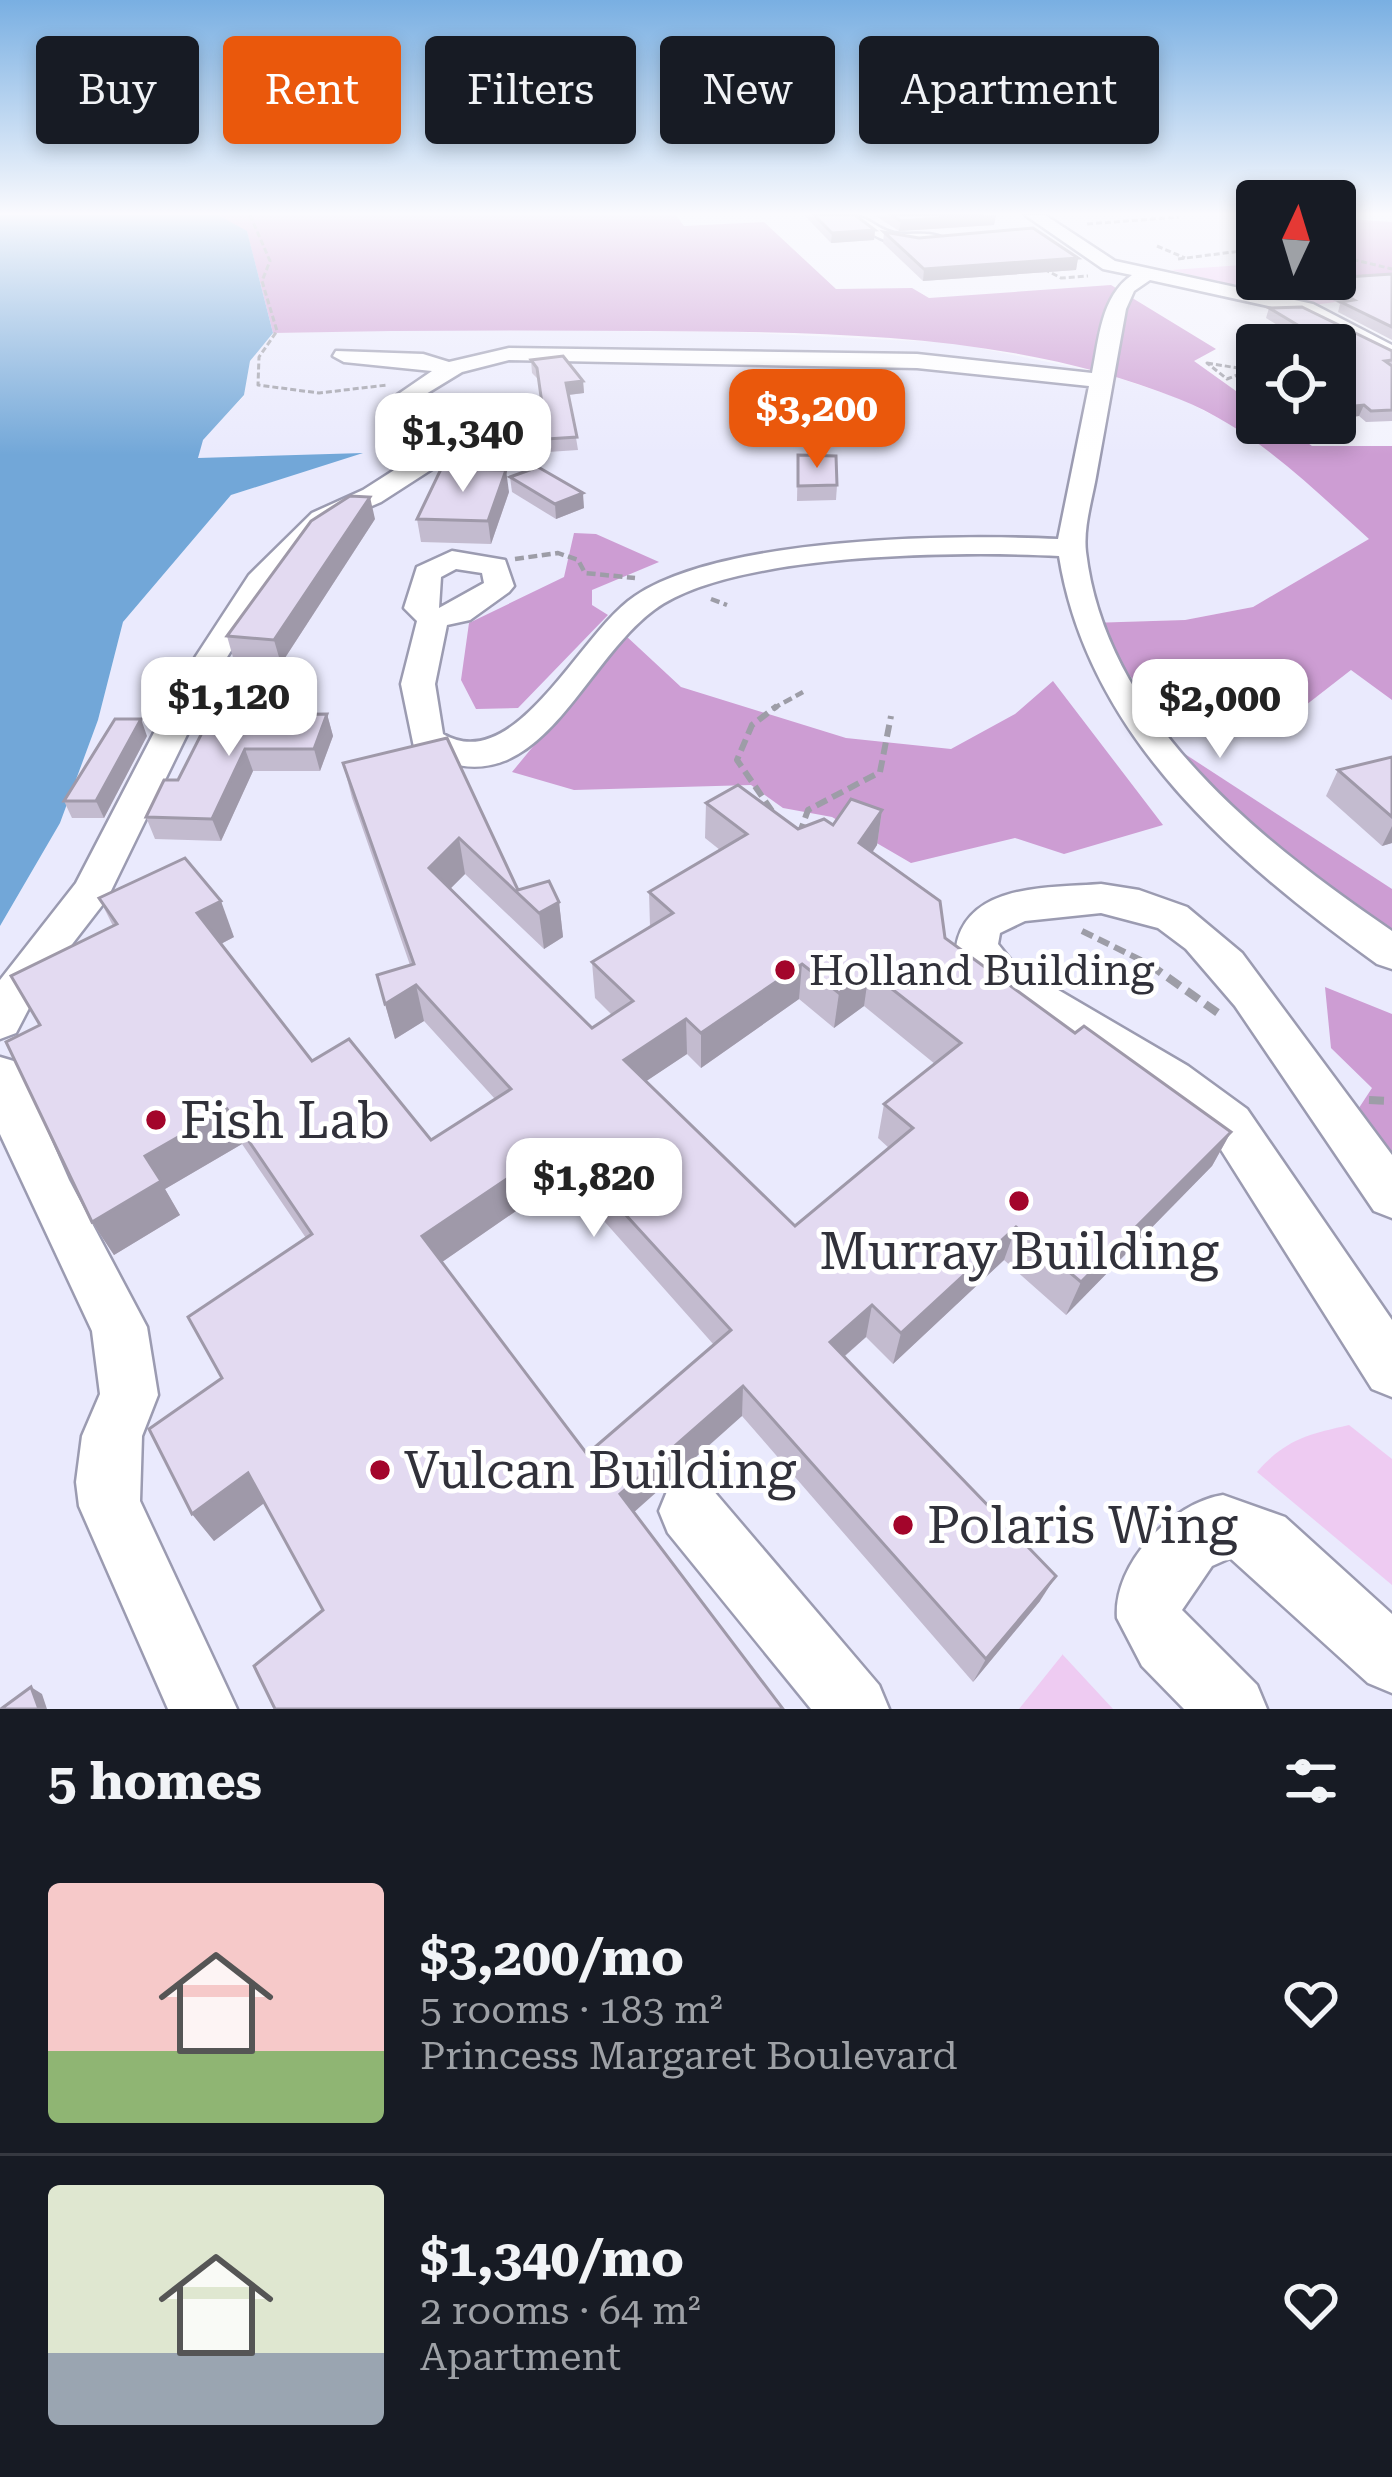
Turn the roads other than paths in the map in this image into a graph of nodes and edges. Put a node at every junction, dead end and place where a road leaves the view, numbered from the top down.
1 (1122, 295) edge
2 (1241, 295) edge
3 (1392, 353) edge
4 (344, 356) dead end
5 (450, 369) junction
6 (1101, 381) junction
7 (522, 412) dead end
8 (436, 450) junction
9 (1071, 548) junction
10 (433, 618) junction
11 (1392, 953) edge
12 (0, 1021) edge
13 (0, 1076) edge
14 (1392, 1195) edge
15 (1392, 1369) edge
16 (690, 1511) dead end
17 (1392, 1659) edge
18 (202, 1709) edge
19 (855, 1709) edge
20 (1233, 1709) edge

1 - 6 street
2 - 3 street
4 - 5 street
5 - 6 street
5 - 8 street
6 - 9 street
7 - 8 street
8 - 12 street
9 - 10 street
9 - 11 street
10 - 10 street
13 - 18 street
14 - 15 street
16 - 19 street
17 - 20 street

